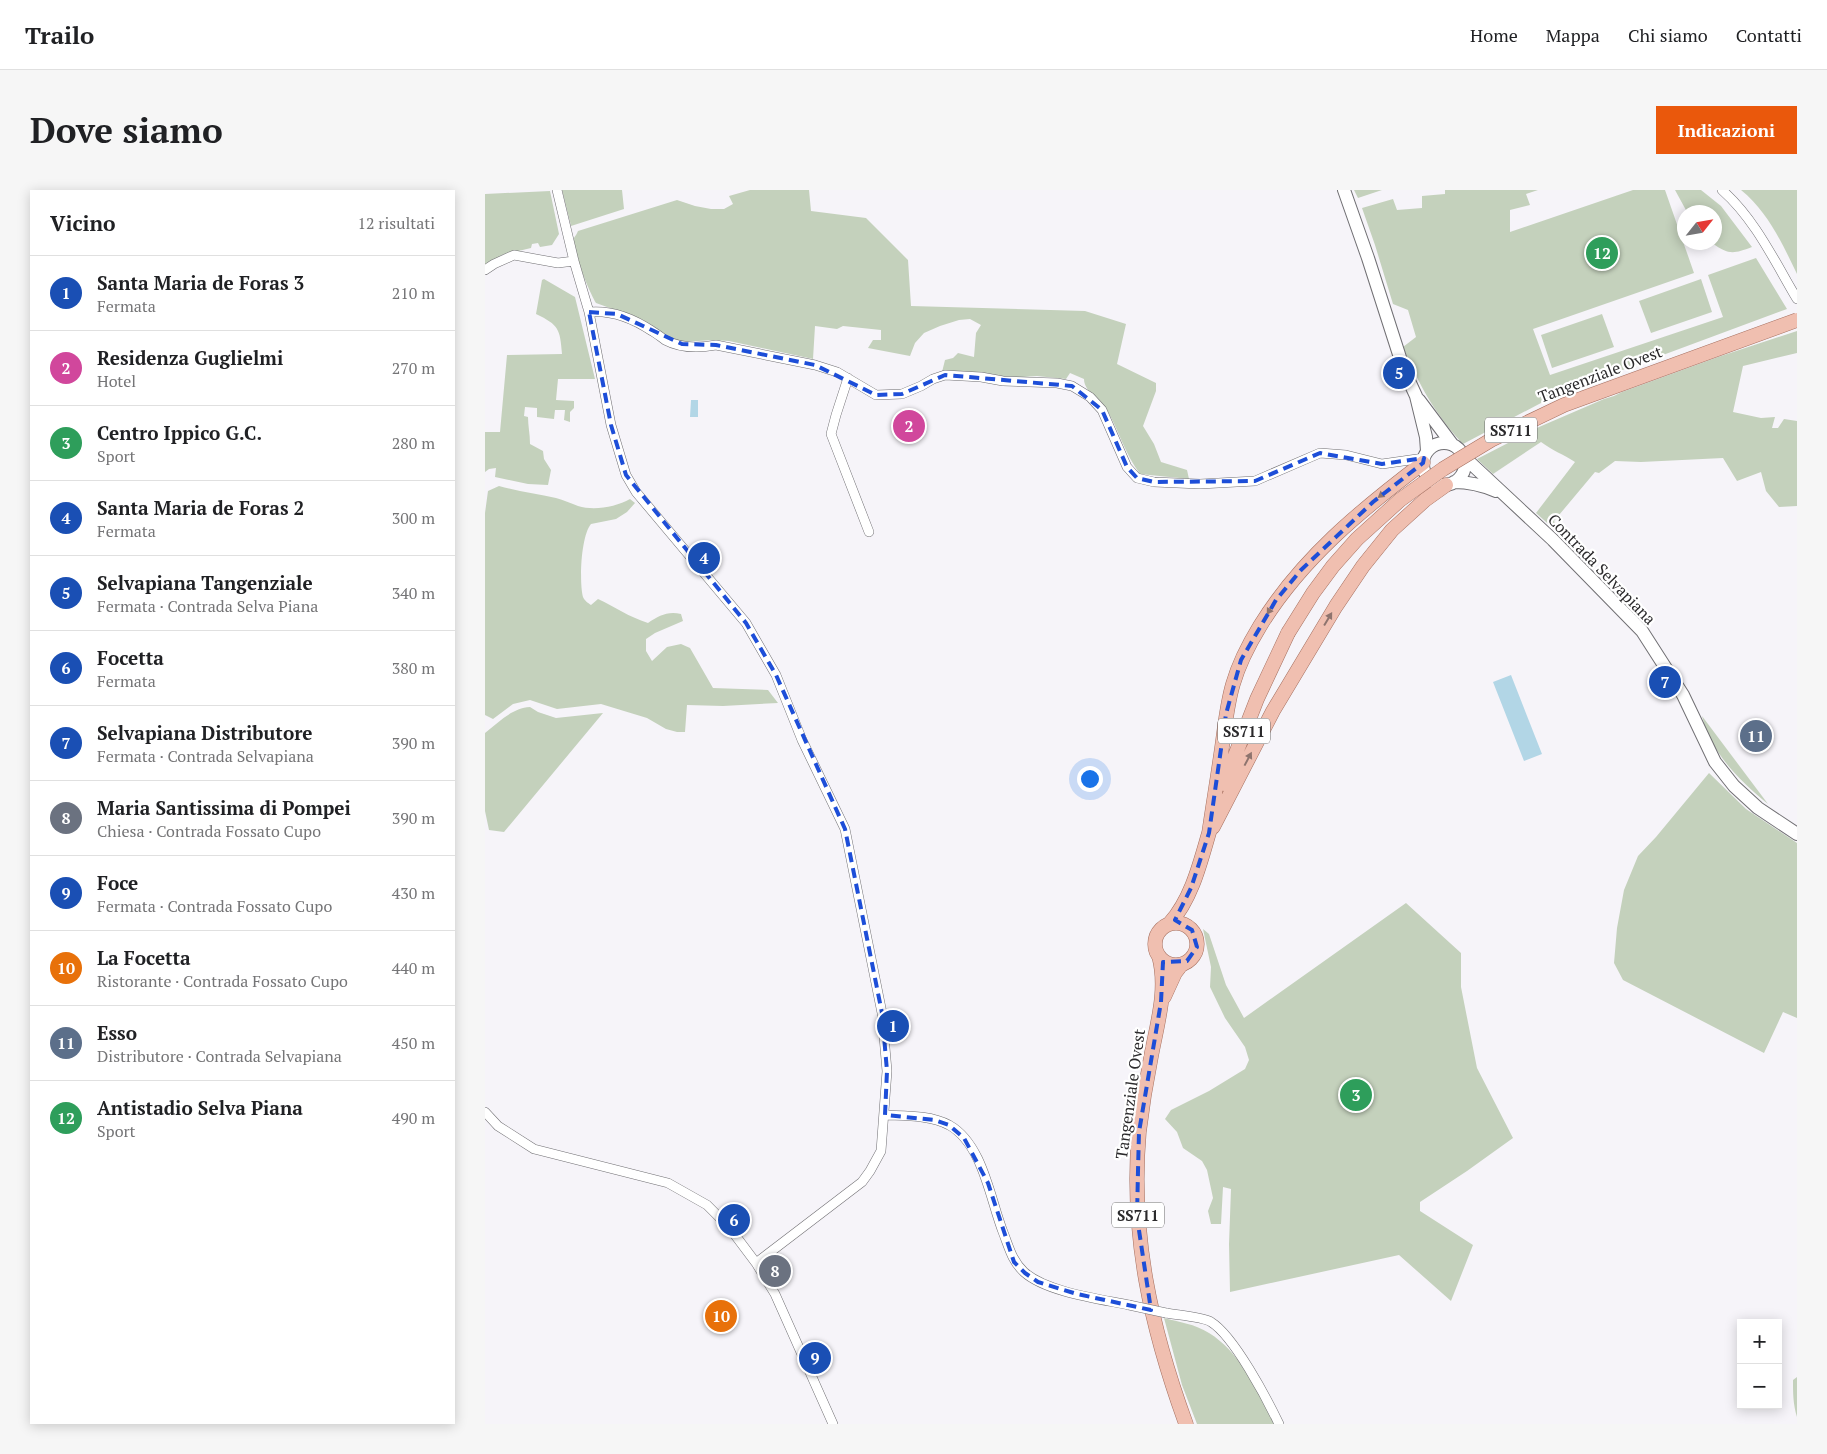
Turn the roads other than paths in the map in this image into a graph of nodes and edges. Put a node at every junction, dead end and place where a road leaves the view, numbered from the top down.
1 (557, 190) edge
2 (1344, 190) edge
3 (1722, 190) edge
4 (574, 262) junction
5 (485, 270) edge
6 (1797, 299) edge
7 (589, 312) junction
8 (1797, 320) edge
9 (848, 378) junction
10 (1416, 396) junction
11 (1452, 444) junction
12 (1425, 457) junction
13 (1464, 457) junction
14 (1450, 484) junction
15 (1503, 494) junction
16 (869, 532) dead end
17 (1209, 833) junction
18 (1797, 834) edge
19 (1191, 888) junction
20 (1170, 924) junction
21 (1192, 930) junction
22 (1159, 956) junction
23 (1182, 964) junction
24 (1161, 1002) junction
25 (485, 1112) edge
26 (885, 1114) junction
27 (756, 1263) junction
28 (833, 1424) edge
29 (1187, 1424) edge
30 (1279, 1424) edge

1 - 4 street
2 - 10 main road
3 - 6 street
4 - 5 street
4 - 7 street
7 - 9 street
7 - 26 street
8 - 17 main road, Tangenziale Ovest / SS711, bridge
9 - 12 street
9 - 16 street
10 - 11 main road
10 - 12 main road
11 - 12 main road
11 - 13 main road
12 - 14 main road
12 -> 17 main road
13 - 14 main road
13 - 15 main road, Contrada Selvapiana
14 - 15 main road, Contrada Selvapiana
17 -> 14 main road
15 - 18 main road, Contrada Selvapiana
17 - 19 main road, Tangenziale Ovest / SS711
19 - 20 main road, Tangenziale Ovest / SS711
19 - 21 main road, Tangenziale Ovest / SS711
20 - 21 main road
20 - 22 main road
21 - 23 main road
22 - 23 main road
22 - 24 main road, Tangenziale Ovest / SS711
23 - 24 main road, Tangenziale Ovest / SS711
24 - 29 main road, Tangenziale Ovest / SS711
25 - 27 street
26 - 27 street
26 - 30 street, bridge
27 - 28 street

